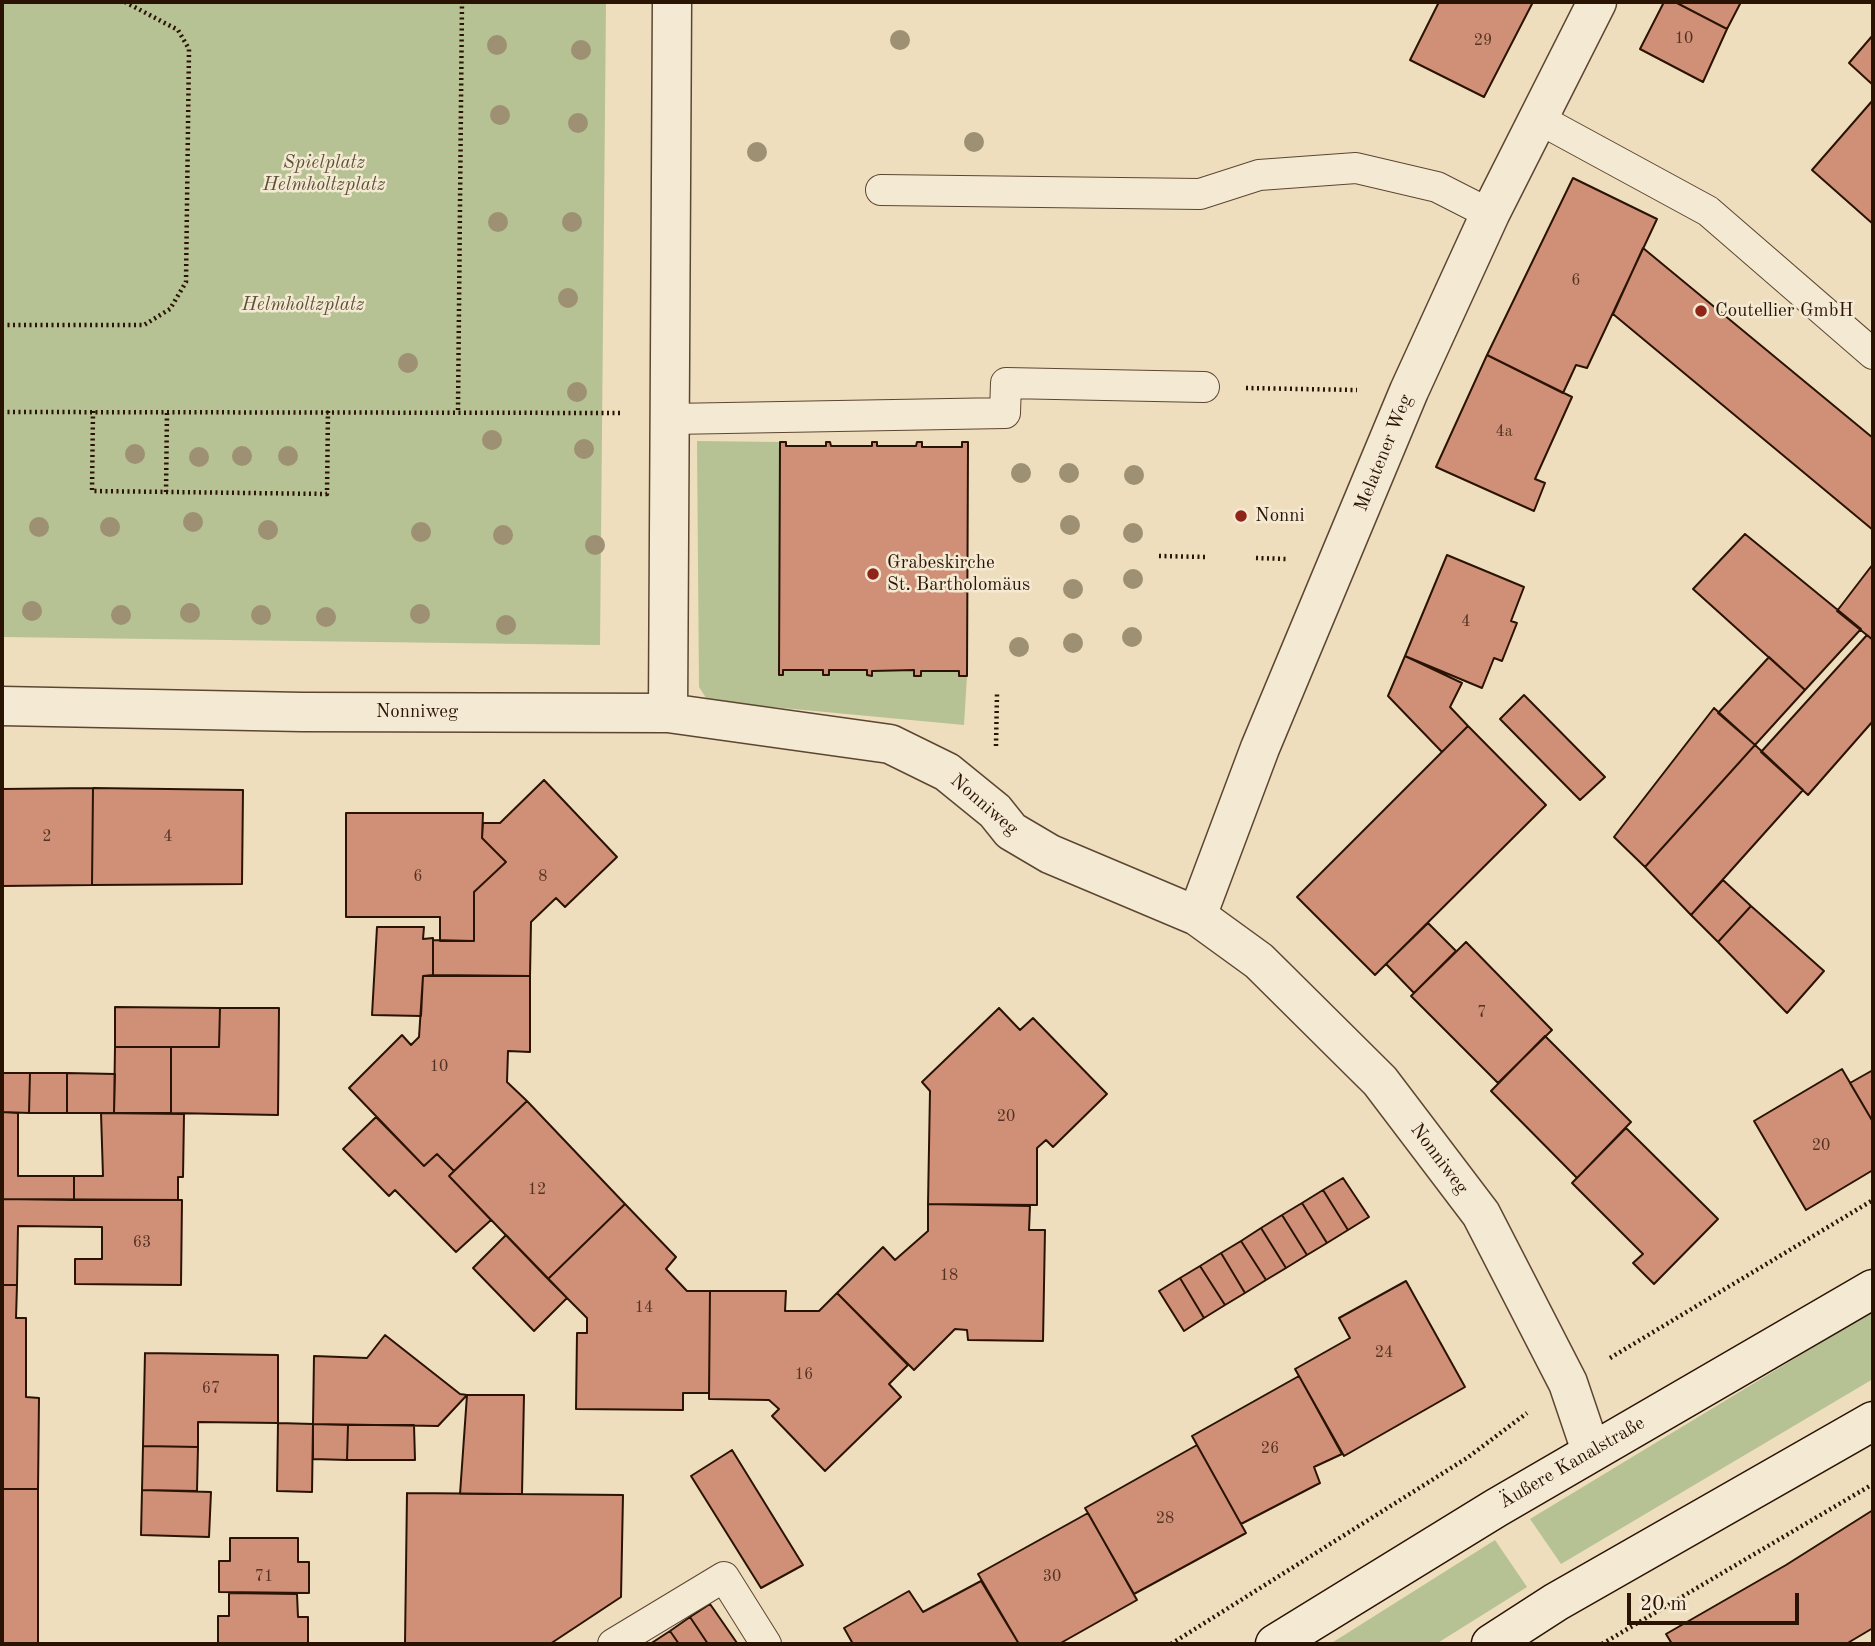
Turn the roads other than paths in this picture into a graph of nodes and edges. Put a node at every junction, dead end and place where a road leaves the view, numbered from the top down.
1 (671, 2) edge
2 (1597, 2) edge
3 (1537, 118) junction
4 (881, 190) dead end
5 (1490, 214) junction
6 (1873, 354) edge
7 (1204, 387) dead end
8 (671, 416) junction
9 (2, 706) edge
10 (668, 713) junction
11 (1197, 916) junction
12 (1873, 1289) edge
13 (1873, 1421) edge
14 (1591, 1451) junction
15 (613, 1644) edge
16 (766, 1644) edge
17 (1275, 1644) edge
18 (1491, 1644) edge

1 - 8 street
2 - 3 street, Melatener Weg
3 - 5 street, Melatener Weg
3 - 6 lane
4 - 5 lane
5 - 11 street, Melatener Weg
7 - 8 lane
8 - 10 street
9 - 10 street, Nonniweg
10 - 11 street, Nonniweg
11 - 14 street, Nonniweg
12 - 14 street, Äußere Kanalstraße
13 - 18 street
14 - 17 street, Äußere Kanalstraße
15 - 16 lane

